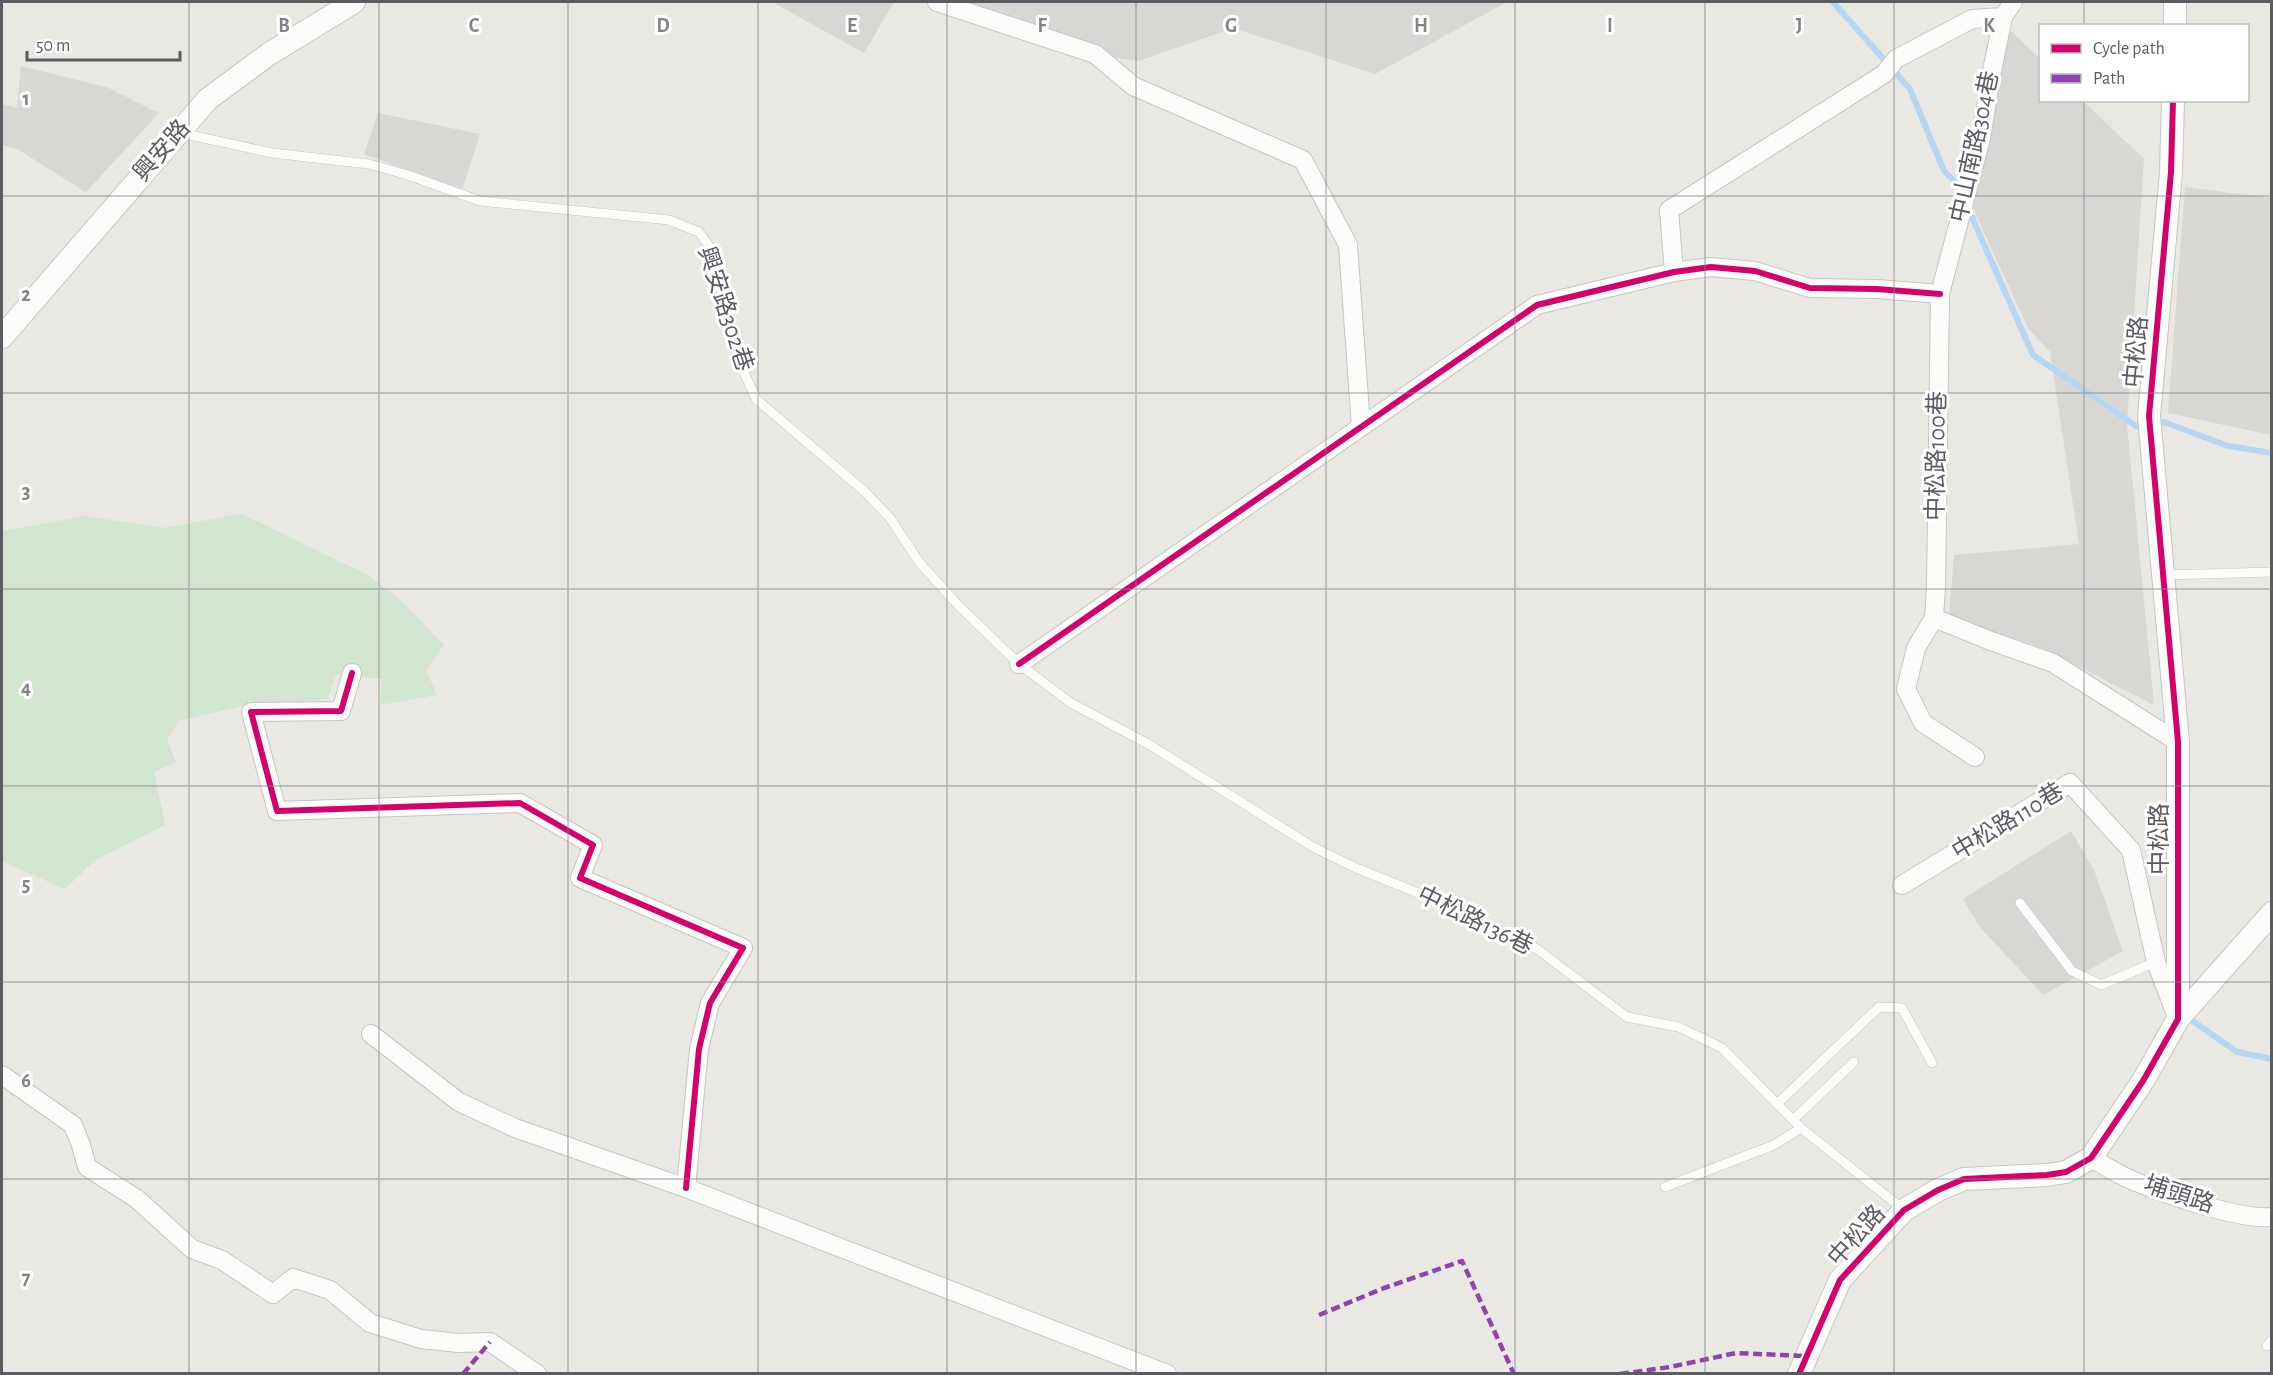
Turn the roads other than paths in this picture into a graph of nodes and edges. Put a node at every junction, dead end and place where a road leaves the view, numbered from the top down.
1 (354, 2) edge
2 (937, 2) edge
3 (2175, 2) edge
4 (2008, 9) edge
5 (2175, 24) edge
6 (2173, 102) edge
7 (177, 133) junction
8 (1674, 272) junction
9 (1940, 294) junction
10 (2, 337) edge
11 (1361, 427) junction
12 (2271, 572) edge
13 (2162, 575) junction
14 (1934, 618) junction
15 (1018, 664) junction
16 (352, 673) dead end
17 (2178, 741) junction
18 (1975, 757) dead end
19 (1902, 885) dead end
20 (2020, 903) dead end
21 (2271, 913) edge
22 (2156, 962) junction
23 (2178, 1019) junction
24 (371, 1034) dead end
25 (1854, 1062) dead end
26 (1932, 1063) dead end
27 (2, 1075) edge
28 (1778, 1103) junction
29 (1793, 1120) junction
30 (1801, 1128) junction
31 (2091, 1158) junction
32 (1665, 1187) dead end
33 (686, 1188) junction
34 (1904, 1210) junction
35 (2271, 1216) edge
36 (537, 1374) edge
37 (1167, 1374) edge
38 (1798, 1374) edge

1 - 7 street, 興安路
2 - 11 street
3 - 5 street
4 - 8 street
4 - 9 street, 中山南路304巷
6 - 13 street, 中松路
7 - 10 street, 興安路
7 - 15 lane, 興安路302巷
8 - 9 street
8 - 11 street
9 - 14 street, 中松路100巷
11 - 15 street
12 - 13 lane
13 - 17 street, 中松路
14 - 17 street
14 - 18 street, 中松路100巷
15 - 28 lane, 中松路136巷
16 - 33 street
17 - 23 street, 中松路
19 - 22 street, 中松路110巷
20 - 22 lane
21 - 23 street
22 - 23 street, 中松路110巷
23 - 31 street, 中松路
24 - 33 street
25 - 29 lane
26 - 28 lane
27 - 36 street
28 - 29 lane, 中松路136巷
29 - 30 lane, 中松路136巷
30 - 32 lane
30 - 34 lane, 中松路136巷
31 - 34 street, 中松路
31 - 35 street, 埔頭路
33 - 37 street
34 - 38 street, 中松路

